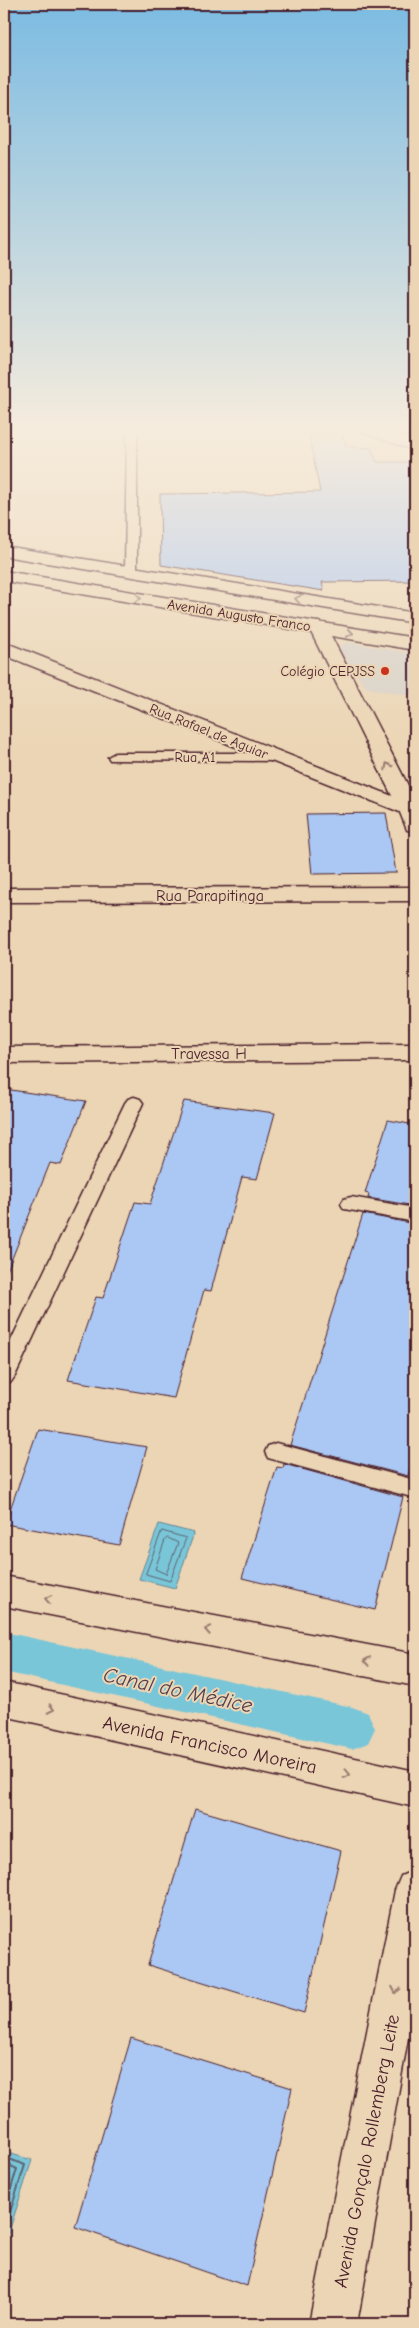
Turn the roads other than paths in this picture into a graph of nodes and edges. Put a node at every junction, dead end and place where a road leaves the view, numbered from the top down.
1 (131, 537) edge
2 (4, 551) edge
3 (131, 571) junction
4 (4, 576) edge
5 (415, 618) edge
6 (318, 628) junction
7 (415, 644) edge
8 (4, 648) edge
9 (115, 757) dead end
10 (275, 758) junction
11 (414, 816) edge
12 (415, 894) edge
13 (4, 895) edge
14 (415, 1052) edge
15 (4, 1055) edge
16 (134, 1103) dead end
17 (351, 1204) dead end
18 (415, 1214) edge
19 (4, 1376) edge
20 (276, 1452) dead end
21 (415, 1489) edge
22 (4, 1591) edge
23 (415, 1670) edge
24 (4, 1699) edge
25 (415, 1789) edge
26 (415, 1890) edge
27 (333, 2324) edge

1 - 3 lane
2 - 3 street, Avenida Augusto Franco
5 -> 3 street, Avenida Augusto Franco
4 -> 6 street, Avenida Augusto Franco
6 -> 7 street, Avenida Augusto Franco
11 -> 6 street
8 - 10 street, Rua Rafael de Aguiar
9 - 10 lane, Rua A1
10 - 11 street, Rua Rafael de Aguiar
12 - 13 street, Rua Parapitinga
14 - 15 street, Travessa H
16 - 19 lane
17 - 18 lane
20 - 21 lane
23 -> 22 street
24 -> 25 street, Avenida Francisco Moreira
26 -> 27 street, Avenida Gonçalo Rollemberg Leite

